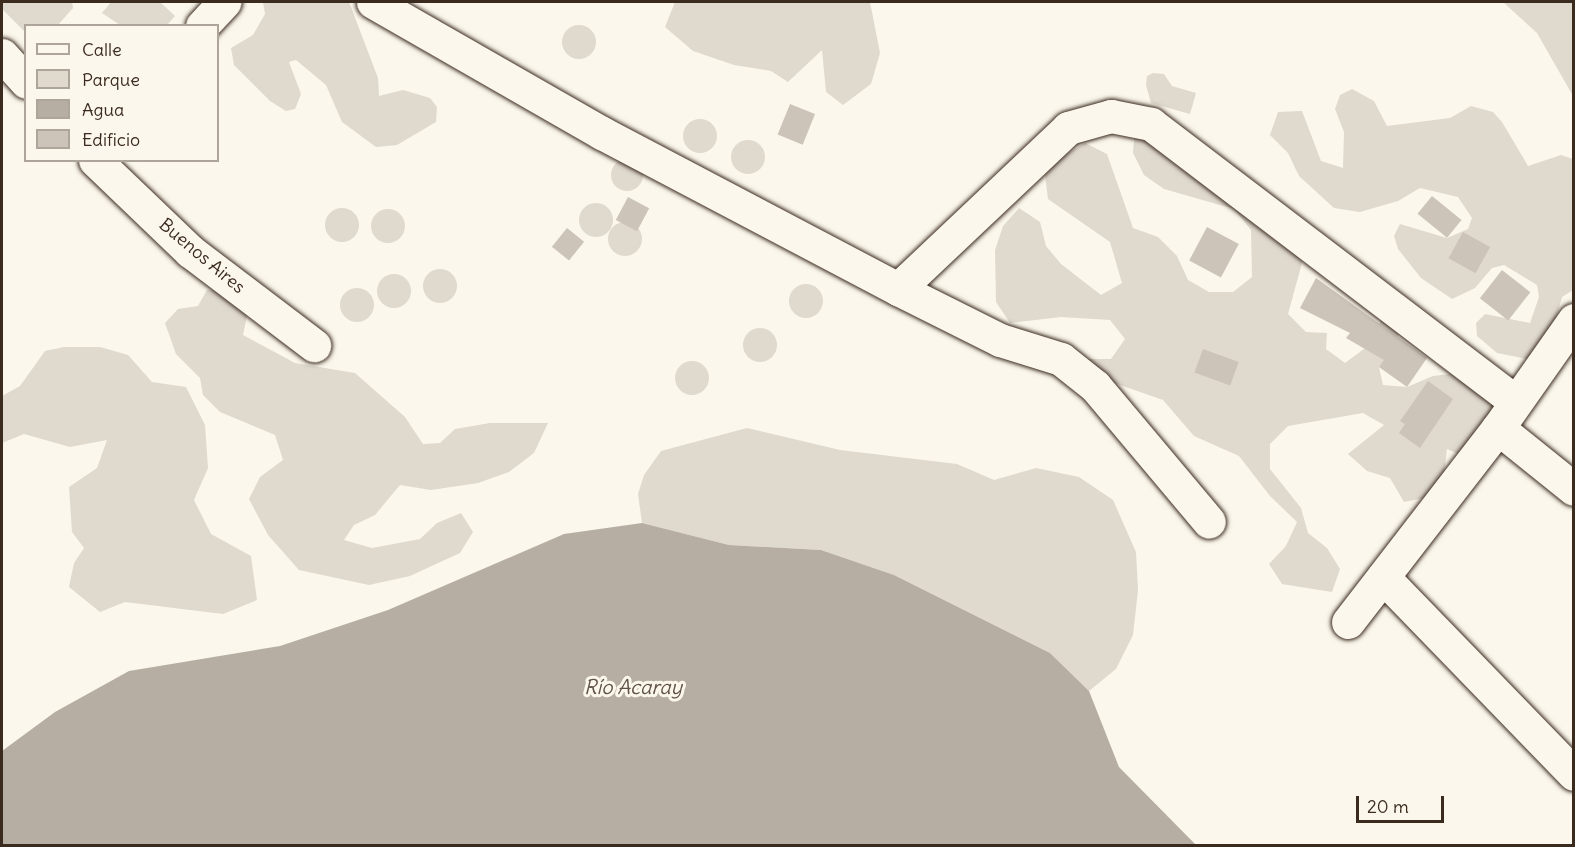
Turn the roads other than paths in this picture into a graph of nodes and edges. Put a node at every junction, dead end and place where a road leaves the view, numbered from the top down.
1 (224, 2) edge
2 (373, 2) edge
3 (204, 24) edge
4 (2, 55) edge
5 (24, 80) edge
6 (97, 162) edge
7 (898, 289) junction
8 (1574, 320) edge
9 (314, 345) dead end
10 (1506, 414) junction
11 (1574, 489) edge
12 (1209, 522) dead end
13 (1383, 577) junction
14 (1348, 622) dead end
15 (1574, 774) edge

1 - 3 street
2 - 7 street
4 - 5 street
6 - 9 street, Buenos Aires
7 - 10 street
7 - 12 street
8 - 10 street
10 - 11 street
10 - 13 street
13 - 14 street
13 - 15 street

